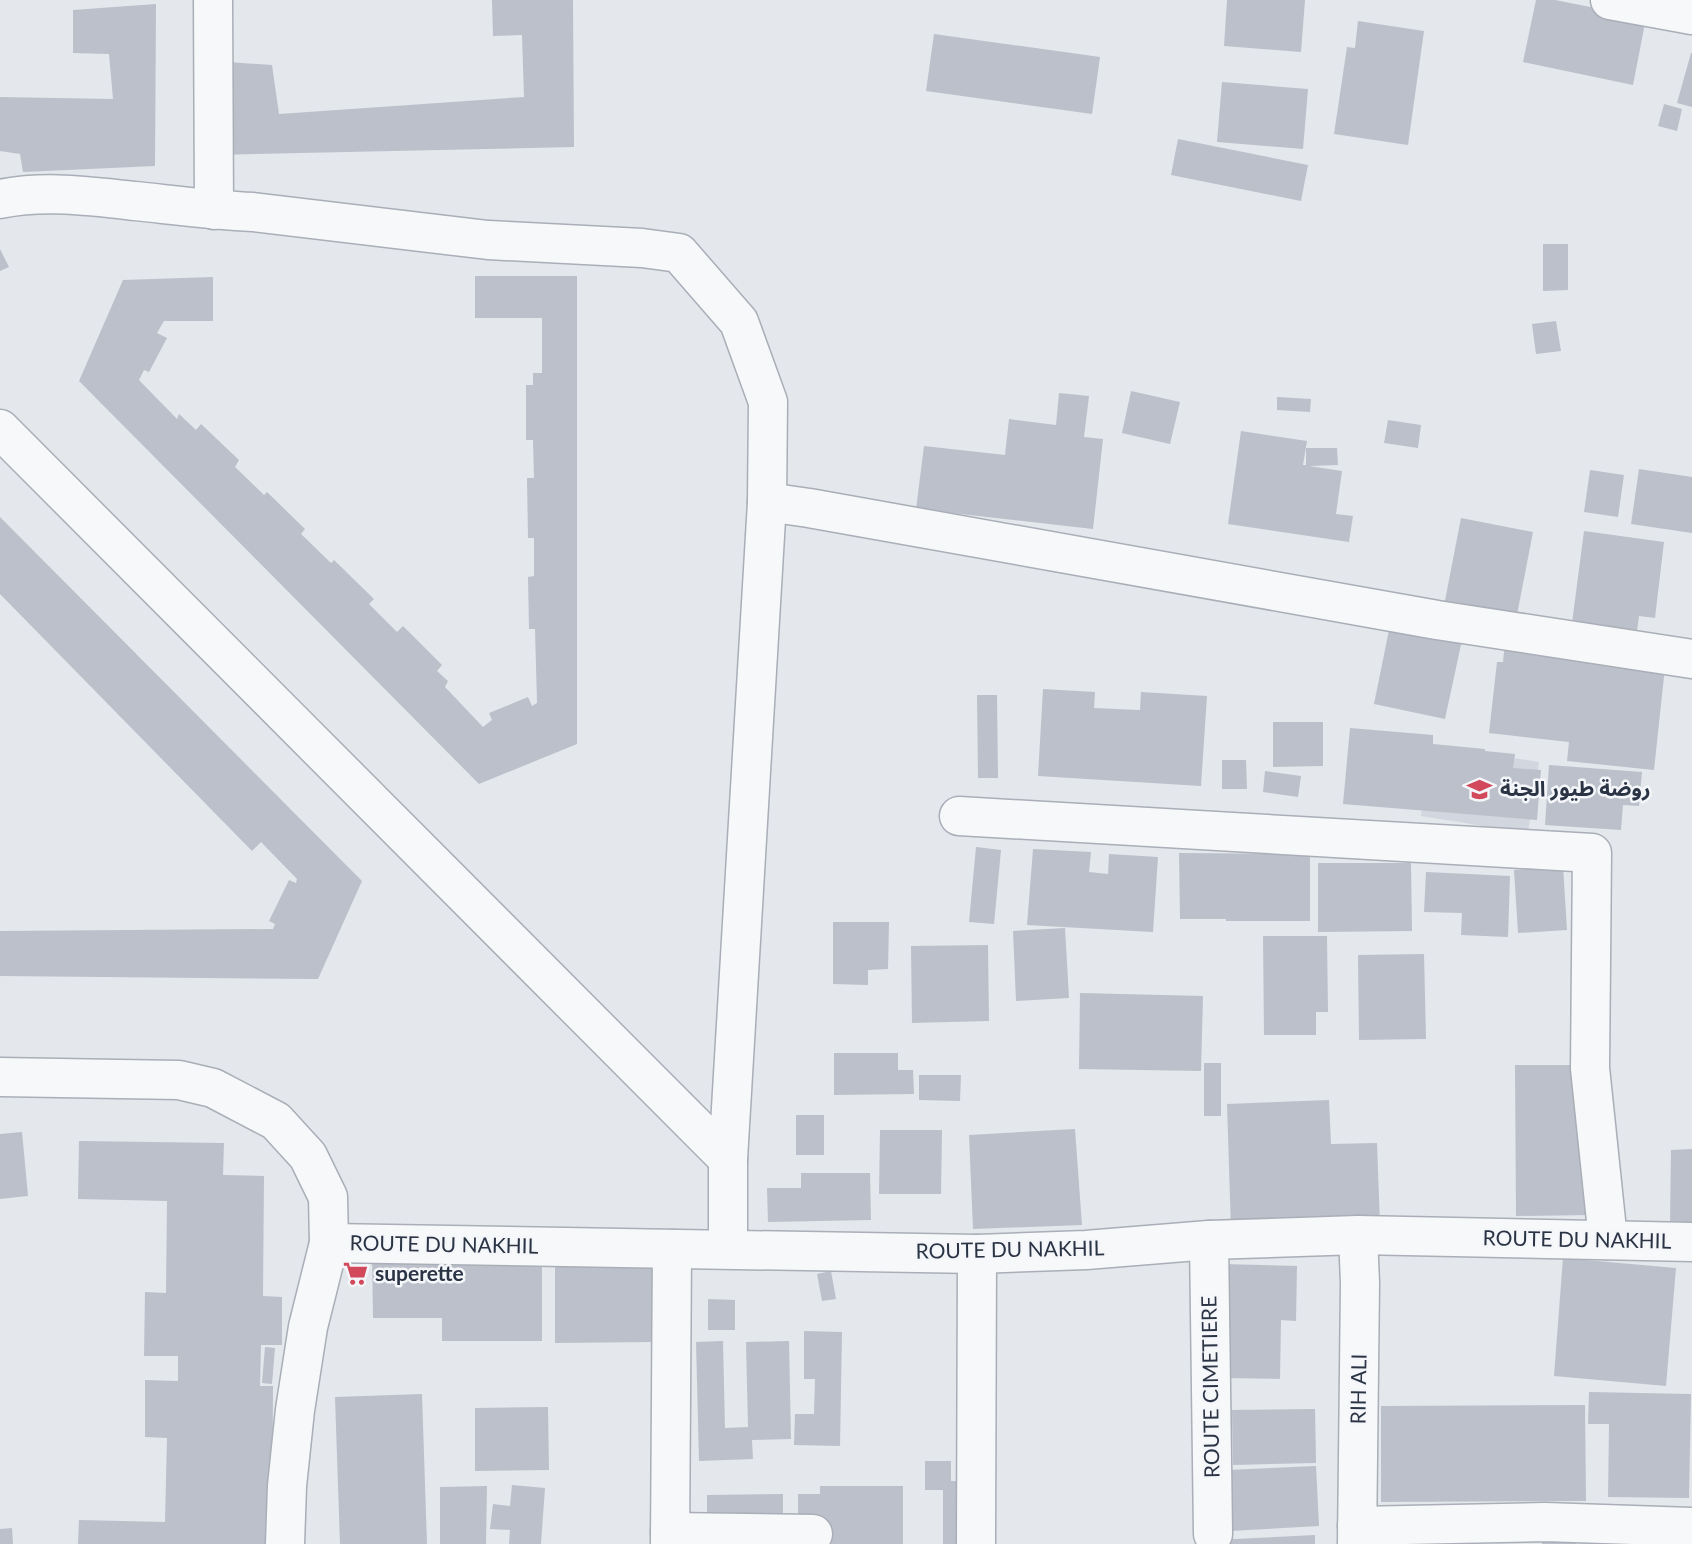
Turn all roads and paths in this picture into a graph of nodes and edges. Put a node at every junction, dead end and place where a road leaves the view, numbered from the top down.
1 (213, 0) edge
2 (1610, 0) edge
3 (1692, 15) edge
4 (0, 199) edge
5 (214, 210) junction
6 (0, 429) edge
7 (767, 502) junction
8 (1692, 659) edge
9 (959, 816) dead end
10 (0, 1077) edge
11 (728, 1159) junction
12 (1358, 1235) junction
13 (1209, 1240) junction
14 (1608, 1240) junction
15 (1692, 1242) edge
16 (328, 1243) junction
17 (672, 1249) junction
18 (727, 1249) junction
19 (977, 1254) junction
20 (1692, 1527) edge
21 (813, 1534) dead end
22 (1213, 1534) dead end
23 (1357, 1535) edge
24 (670, 1538) edge
25 (285, 1544) edge
26 (976, 1544) edge

1 - 5 street
2 - 3 street
4 - 5 street
5 - 7 street
6 - 11 street
7 - 8 street
7 - 11 street
9 - 14 street
10 - 16 street
11 - 18 street
12 - 13 street, ROUTE DU NAKHIL
12 - 14 street, ROUTE DU NAKHIL
12 - 23 street, RIH ALI
13 - 19 street, ROUTE DU NAKHIL
13 - 22 street, ROUTE CIMETIERE
14 - 15 street, ROUTE DU NAKHIL
16 - 17 street, ROUTE DU NAKHIL
16 - 25 street
17 - 18 street, ROUTE DU NAKHIL
17 - 24 street
18 - 19 street, ROUTE DU NAKHIL
19 - 26 street
20 - 23 street
21 - 24 street

